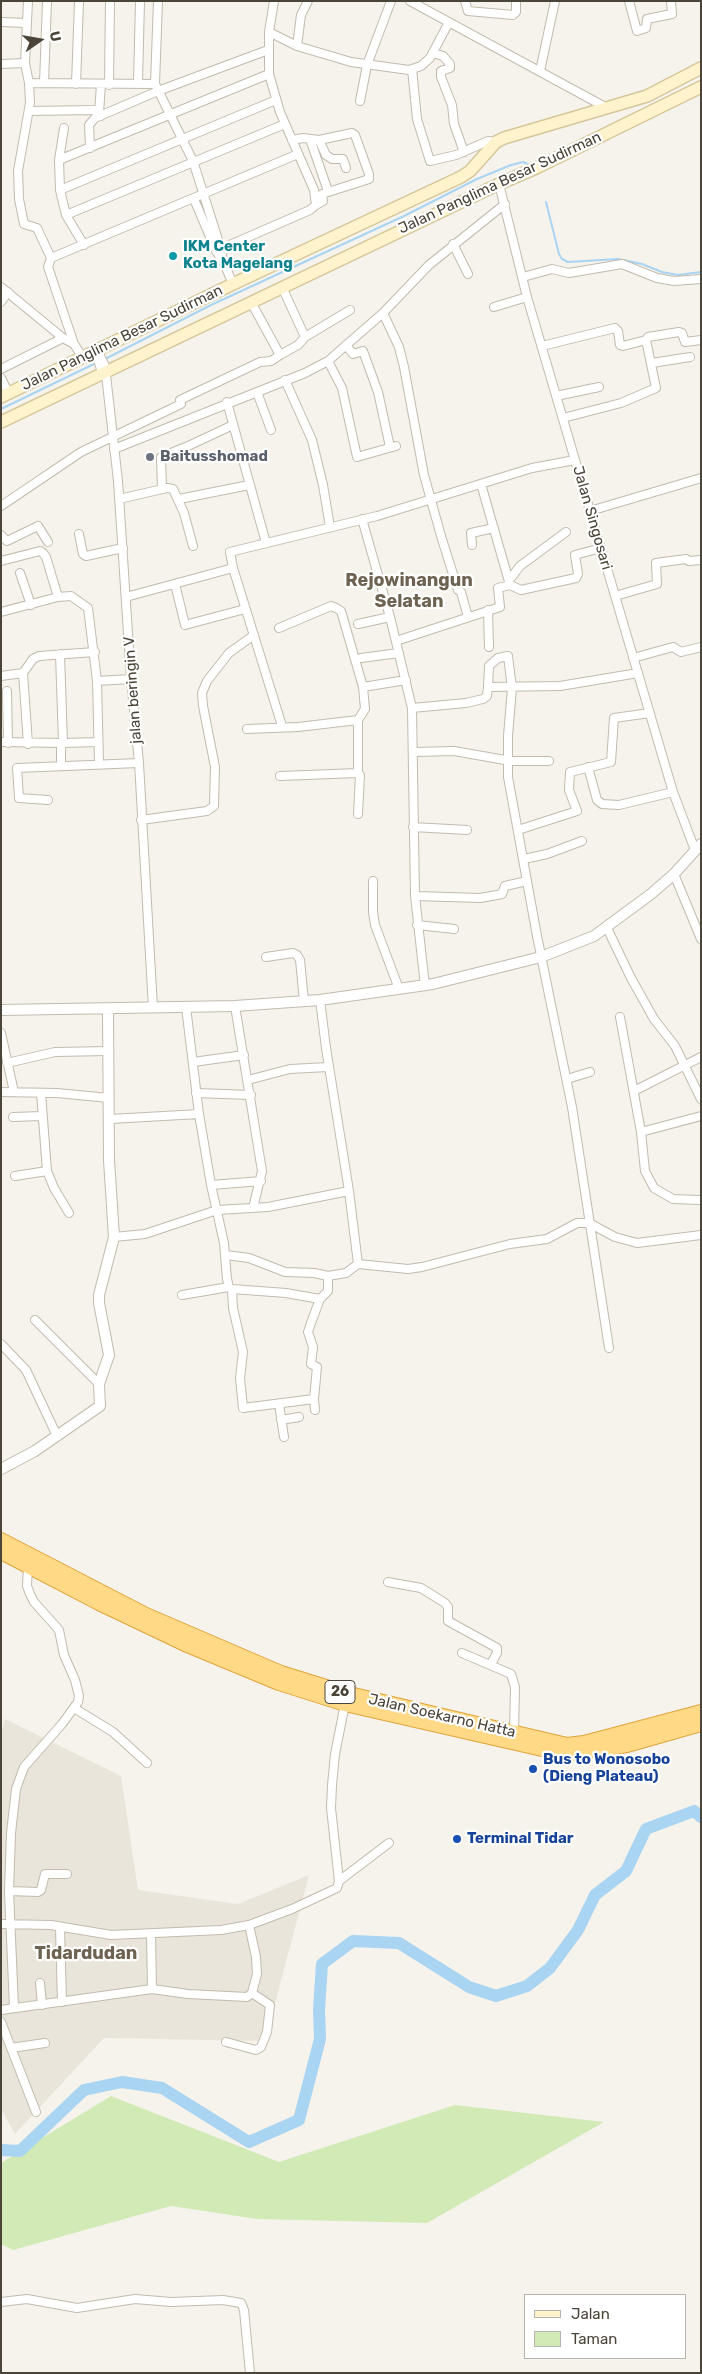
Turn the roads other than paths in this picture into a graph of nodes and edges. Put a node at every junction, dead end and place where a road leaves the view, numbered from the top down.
1 (28, 1) edge
2 (47, 1) edge
3 (79, 1) edge
4 (110, 1) edge
5 (140, 1) edge
6 (158, 1) edge
7 (274, 1) edge
8 (308, 1) edge
9 (391, 1) edge
10 (410, 1) edge
11 (465, 1) edge
12 (516, 1) edge
13 (554, 1) edge
14 (629, 1) edge
15 (670, 1) edge
16 (1, 22) edge
17 (449, 22) junction
18 (27, 23) junction
19 (269, 32) junction
20 (297, 46) junction
21 (268, 50) junction
22 (433, 53) junction
23 (25, 63) junction
24 (1, 64) edge
25 (367, 65) junction
26 (701, 68) edge
27 (412, 69) junction
28 (540, 71) junction
29 (269, 74) junction
30 (29, 83) junction
31 (44, 83) junction
32 (138, 83) junction
33 (76, 84) junction
34 (105, 84) junction
35 (157, 87) junction
36 (701, 87) edge
37 (276, 100) junction
38 (360, 101) dead end
39 (607, 108) junction
40 (29, 110) junction
41 (100, 115) junction
42 (171, 116) junction
43 (286, 124) junction
44 (64, 128) dead end
45 (181, 138) junction
46 (310, 139) junction
47 (292, 140) junction
48 (319, 140) junction
49 (496, 142) junction
50 (90, 148) junction
51 (464, 152) junction
52 (298, 154) junction
53 (60, 160) junction
54 (193, 161) junction
55 (346, 168) dead end
56 (498, 184) junction
57 (60, 190) junction
58 (328, 191) junction
59 (202, 195) junction
60 (194, 199) junction
61 (505, 204) junction
62 (316, 205) junction
63 (66, 215) junction
64 (453, 244) junction
65 (84, 245) junction
66 (219, 250) junction
67 (52, 258) junction
68 (468, 274) dead end
69 (523, 277) junction
70 (701, 281) edge
71 (233, 284) junction
72 (1, 287) edge
73 (282, 287) junction
74 (8, 292) junction
75 (527, 297) junction
76 (1, 302) edge
77 (251, 302) junction
78 (494, 307) dead end
79 (350, 310) dead end
80 (383, 313) junction
81 (305, 337) junction
82 (62, 338) junction
83 (646, 340) junction
84 (701, 340) edge
85 (74, 344) junction
86 (346, 345) junction
87 (542, 346) junction
88 (95, 351) junction
89 (280, 355) junction
90 (690, 357) dead end
91 (83, 358) junction
92 (328, 361) junction
93 (652, 363) junction
94 (1, 369) edge
95 (105, 372) junction
96 (1, 378) edge
97 (285, 380) junction
98 (599, 387) dead end
99 (257, 392) junction
100 (5, 396) edge
101 (556, 396) junction
102 (227, 402) junction
103 (563, 418) junction
104 (1, 422) edge
105 (233, 425) junction
106 (271, 430) dead end
107 (113, 436) junction
108 (114, 449) junction
109 (575, 460) junction
110 (701, 478) edge
111 (481, 484) junction
112 (248, 485) junction
113 (162, 489) junction
114 (119, 499) junction
115 (178, 499) junction
116 (431, 500) junction
117 (1, 506) edge
118 (590, 512) junction
119 (362, 519) junction
120 (330, 527) junction
121 (494, 528) junction
122 (566, 532) dead end
123 (79, 534) dead end
124 (1, 535) edge
125 (48, 542) dead end
126 (266, 543) junction
127 (472, 545) dead end
128 (193, 546) dead end
129 (123, 548) junction
130 (600, 548) junction
131 (701, 560) edge
132 (1, 561) edge
133 (233, 568) junction
134 (20, 573) dead end
135 (510, 582) junction
136 (175, 584) junction
137 (615, 596) junction
138 (58, 597) junction
139 (126, 597) junction
140 (31, 605) junction
141 (245, 609) junction
142 (488, 610) junction
143 (1, 612) edge
144 (390, 617) junction
145 (468, 617) junction
146 (358, 624) dead end
147 (279, 628) dead end
148 (254, 635) junction
149 (396, 641) junction
150 (489, 647) dead end
151 (701, 647) edge
152 (95, 652) junction
153 (399, 653) junction
154 (60, 654) junction
155 (361, 658) dead end
156 (633, 658) junction
157 (23, 673) junction
158 (638, 673) junction
159 (1, 676) edge
160 (131, 678) junction
161 (406, 680) junction
162 (97, 681) junction
163 (488, 687) junction
164 (363, 688) junction
165 (512, 688) junction
166 (7, 691) dead end
167 (412, 708) junction
168 (650, 713) junction
169 (360, 716) junction
170 (282, 726) junction
171 (247, 729) dead end
172 (4, 742) edge
173 (97, 742) junction
174 (62, 743) junction
175 (28, 744) junction
176 (413, 752) junction
177 (508, 760) junction
178 (549, 760) dead end
179 (139, 762) junction
180 (99, 764) junction
181 (61, 766) junction
182 (588, 767) junction
183 (358, 773) junction
184 (280, 776) dead end
185 (673, 792) junction
186 (48, 800) dead end
187 (358, 814) dead end
188 (142, 820) junction
189 (413, 827) junction
190 (468, 830) dead end
191 (518, 830) junction
192 (582, 841) dead end
193 (698, 847) edge
194 (524, 859) junction
195 (674, 874) junction
196 (373, 881) dead end
197 (527, 881) junction
198 (415, 896) junction
199 (417, 925) junction
200 (607, 928) junction
201 (454, 929) dead end
202 (701, 939) edge
203 (266, 957) dead end
204 (541, 957) junction
205 (425, 986) junction
206 (399, 989) junction
207 (320, 1000) junction
208 (304, 1001) junction
209 (235, 1006) junction
210 (186, 1007) junction
211 (153, 1008) junction
212 (108, 1009) junction
213 (1, 1010) edge
214 (620, 1017) dead end
215 (1, 1034) edge
216 (108, 1051) junction
217 (244, 1055) junction
218 (701, 1057) edge
219 (193, 1062) junction
220 (7, 1063) junction
221 (684, 1065) junction
222 (328, 1067) junction
223 (590, 1072) dead end
224 (567, 1079) junction
225 (248, 1080) junction
226 (697, 1082) edge
227 (634, 1091) junction
228 (1, 1092) edge
229 (14, 1092) junction
230 (41, 1093) junction
231 (196, 1093) junction
232 (251, 1095) junction
233 (109, 1098) junction
234 (701, 1099) edge
235 (199, 1114) junction
236 (42, 1116) junction
237 (701, 1116) edge
238 (14, 1117) dead end
239 (110, 1119) junction
240 (641, 1132) junction
241 (47, 1172) junction
242 (15, 1176) dead end
243 (261, 1181) junction
244 (211, 1185) junction
245 (349, 1191) junction
246 (701, 1200) edge
247 (253, 1208) junction
248 (217, 1210) junction
249 (69, 1213) dead end
250 (589, 1223) junction
251 (701, 1235) edge
252 (114, 1237) junction
253 (226, 1255) junction
254 (358, 1264) junction
255 (328, 1276) junction
256 (230, 1288) junction
257 (182, 1295) dead end
258 (320, 1299) junction
259 (35, 1320) dead end
260 (1, 1344) edge
261 (609, 1348) dead end
262 (99, 1384) junction
263 (314, 1399) junction
264 (279, 1404) junction
265 (314, 1410) dead end
266 (299, 1417) dead end
267 (281, 1420) junction
268 (57, 1436) junction
269 (284, 1437) dead end
270 (2, 1467) edge
271 (1, 1540) edge
272 (1, 1552) edge
273 (28, 1566) junction
274 (388, 1582) dead end
275 (462, 1653) dead end
276 (491, 1664) junction
277 (345, 1704) junction
278 (74, 1708) junction
279 (701, 1712) edge
280 (701, 1724) edge
281 (514, 1732) junction
282 (557, 1748) junction
283 (147, 1763) dead end
284 (389, 1843) dead end
285 (67, 1874) dead end
286 (339, 1881) junction
287 (9, 1891) junction
288 (1, 1924) edge
289 (11, 1924) junction
290 (249, 1925) junction
291 (60, 1927) junction
292 (151, 1934) junction
293 (40, 1983) dead end
294 (152, 1989) junction
295 (252, 1994) junction
296 (62, 2002) junction
297 (42, 2005) junction
298 (14, 2008) junction
299 (1, 2010) edge
300 (1, 2022) edge
301 (226, 2042) dead end
302 (45, 2043) dead end
303 (11, 2048) junction
304 (36, 2112) dead end
305 (1, 2302) edge
306 (250, 2373) edge

1 - 18 street
2 - 31 street
3 - 33 street
4 - 34 street
5 - 32 street
6 - 35 street
7 - 19 street
8 - 20 street
9 - 25 street
10 - 17 street
11 - 12 street
13 - 28 street
14 - 15 street
16 - 18 street
17 - 22 street
17 - 28 street
18 - 23 street
19 - 20 street
19 - 21 street
20 - 25 street
21 - 29 street
21 - 35 street
22 - 27 street
22 - 51 street
23 - 24 street
23 - 30 street
25 - 27 street
25 - 38 street
26 - 39 main road, Jalan Panglima Besar Sudirman
27 - 51 street
28 - 39 street
29 - 37 street
29 - 42 street
30 - 31 street
30 - 40 street
31 - 33 street
32 - 34 street
32 - 35 street
33 - 34 street
34 - 41 street
35 - 41 street
35 - 42 street
36 - 56 main road, Jalan Panglima Besar Sudirman
37 - 43 street
37 - 45 street
39 - 49 main road, Jalan Panglima Besar Sudirman
40 - 41 street
40 - 67 street
41 - 50 street
42 - 45 street
42 - 50 street
43 - 47 street
43 - 54 street
44 - 53 street
45 - 54 street
45 - 57 street
46 - 47 street
46 - 48 street
46 - 58 street
47 - 52 street
48 - 55 street
48 - 58 street
49 - 51 street
49 - 71 main road, Jalan Panglima Besar Sudirman
50 - 53 street
52 - 59 street
52 - 62 street
53 - 57 street
54 - 59 street
54 - 63 street
56 - 61 street, Jalan Singosari
56 - 73 main road, Jalan Panglima Besar Sudirman
57 - 63 street
58 - 62 street
59 - 60 street
59 - 66 street
60 - 65 street
60 - 66 street
61 - 64 street
61 - 69 street, Jalan Singosari
62 - 66 street
63 - 65 street
64 - 68 street
64 - 80 street
65 - 67 street
66 - 71 street
67 - 85 street
69 - 70 street
69 - 75 street, Jalan Singosari
71 - 88 main road, Jalan Panglima Besar Sudirman
72 - 74 street
73 - 77 main road, Jalan Panglima Besar Sudirman
73 - 81 street
74 - 76 street
74 - 82 street
75 - 78 street
75 - 87 street, Jalan Singosari
77 - 89 street
77 - 95 main road, Jalan Panglima Besar Sudirman
79 - 81 street
80 - 86 street
80 - 116 street
81 - 89 street
82 - 85 street
82 - 94 street
83 - 84 street
83 - 87 street
83 - 93 street
85 - 91 street
86 - 92 street
86 - 92 street
87 - 101 street, Jalan Singosari
88 - 91 main road, Jalan Panglima Besar Sudirman
88 - 95 street, jalan beringin V
89 - 107 street
90 - 93 street
91 - 100 main road, Jalan Panglima Besar Sudirman
92 - 97 street
93 - 103 street
95 - 104 main road, Jalan Panglima Besar Sudirman
95 - 107 street, jalan beringin V
96 - 100 street
97 - 99 street
97 - 120 street
98 - 101 street
99 - 102 street
99 - 106 street
101 - 103 street, Jalan Singosari
102 - 105 street
102 - 108 street
103 - 109 street, Jalan Singosari
105 - 112 street
105 - 113 street
107 - 108 street, jalan beringin V
107 - 117 street
108 - 114 street, jalan beringin V
109 - 111 street
109 - 118 street, Jalan Singosari
110 - 118 street
111 - 116 street
111 - 121 street
112 - 115 street
112 - 126 street
113 - 114 street
113 - 115 street
114 - 129 street, jalan beringin V
115 - 128 street
116 - 119 street
116 - 145 street
118 - 130 street, Jalan Singosari
119 - 120 street
119 - 144 street
120 - 126 street
121 - 127 street
121 - 135 street
122 - 135 street
123 - 129 street
124 - 125 street
126 - 133 street
129 - 139 street, jalan beringin V
130 - 135 street
130 - 137 street, Jalan Singosari
131 - 137 street
132 - 138 street
133 - 136 street
133 - 141 street
134 - 140 street
135 - 142 street
136 - 139 street
136 - 141 street
137 - 156 street, Jalan Singosari
138 - 140 street
138 - 152 street
139 - 160 street, jalan beringin V
140 - 143 street
141 - 148 street
142 - 145 street
142 - 150 street
144 - 146 street
144 - 149 street
145 - 149 street
147 - 164 street
148 - 170 street
148 - 188 street
149 - 153 street
151 - 156 street
152 - 154 street
152 - 162 street
153 - 155 street
153 - 161 street
154 - 157 street
154 - 174 street
156 - 158 street, Jalan Singosari
157 - 159 street
157 - 175 street
158 - 165 street
158 - 168 street, Jalan Singosari
160 - 162 street
160 - 179 street, jalan beringin V
161 - 164 street
161 - 167 street
162 - 173 street
163 - 165 street
163 - 165 street
163 - 167 street
164 - 169 street
165 - 177 street
166 - 172 street
167 - 176 street
168 - 182 street
168 - 185 street, Jalan Singosari
169 - 170 street
169 - 183 street
170 - 171 street
172 - 175 street
173 - 174 street
173 - 180 street
174 - 175 street
174 - 181 street
176 - 177 street
176 - 189 street
177 - 178 street
177 - 191 street
179 - 180 street
179 - 188 street, jalan beringin V
180 - 181 street
181 - 186 street
182 - 185 street
182 - 191 street
183 - 184 street
183 - 187 street
185 - 193 street, Jalan Singosari
188 - 211 street, jalan beringin V
189 - 190 street
189 - 198 street
191 - 194 street
192 - 194 street
193 - 195 street
194 - 197 street
195 - 200 street
195 - 202 street
196 - 206 street
197 - 198 street
197 - 204 street
198 - 199 street
199 - 201 street
199 - 205 street
200 - 204 street
200 - 221 street
203 - 208 street
204 - 205 street
204 - 224 street
205 - 206 street
206 - 207 street
207 - 208 street
207 - 222 street
208 - 209 street
209 - 210 street
209 - 217 street
210 - 211 street
210 - 219 street
211 - 212 street
212 - 213 street
212 - 216 street
214 - 227 street
215 - 220 street
216 - 220 street
216 - 233 street
217 - 219 street
217 - 225 street
218 - 221 street
219 - 231 street
220 - 229 street
221 - 226 street
221 - 227 street
222 - 225 street
222 - 245 street
223 - 224 street
224 - 250 street
225 - 232 street
226 - 234 street
227 - 240 street
228 - 229 street
229 - 230 street
230 - 233 street
230 - 236 street
231 - 232 street
231 - 235 street
232 - 243 street
233 - 239 street
235 - 239 street
235 - 244 street
236 - 238 street
236 - 241 street
237 - 240 street
239 - 252 street
240 - 246 street
241 - 242 street
241 - 249 street
243 - 244 street
243 - 247 street
244 - 248 street
245 - 247 street
245 - 254 street
247 - 248 street
248 - 252 street
248 - 253 street
250 - 251 street
250 - 254 street
250 - 261 street
252 - 262 street
253 - 255 street
253 - 256 street
254 - 255 street
255 - 258 street
256 - 257 street
256 - 258 street
256 - 264 street
258 - 263 street
259 - 262 street
260 - 268 street
262 - 268 street
263 - 264 street
263 - 265 street
264 - 267 street
266 - 267 street
267 - 269 street
268 - 270 street
271 - 281 highway, Jalan Soekarno Hatta / 26
272 - 273 highway, Jalan Soekarno Hatta / 26
273 - 277 highway, Jalan Soekarno Hatta / 26
273 - 278 street
274 - 276 street
275 - 276 street
276 - 281 street
277 - 282 highway, Jalan Soekarno Hatta / 26
277 - 286 street
278 - 283 street
278 - 287 street
279 - 282 highway, Jalan Soekarno Hatta / 26
280 - 282 highway, Jalan Soekarno Hatta / 26
281 - 282 highway, Jalan Soekarno Hatta / 26
284 - 286 street
285 - 287 street
286 - 290 street
287 - 289 street
288 - 289 street
289 - 291 street
289 - 298 street
290 - 292 street
290 - 295 street
291 - 292 street
291 - 296 street
292 - 294 street
293 - 297 street
294 - 295 street
294 - 296 street
295 - 301 street
296 - 297 street
297 - 298 street
298 - 299 street
300 - 303 street
302 - 303 street
303 - 304 street
305 - 306 street

